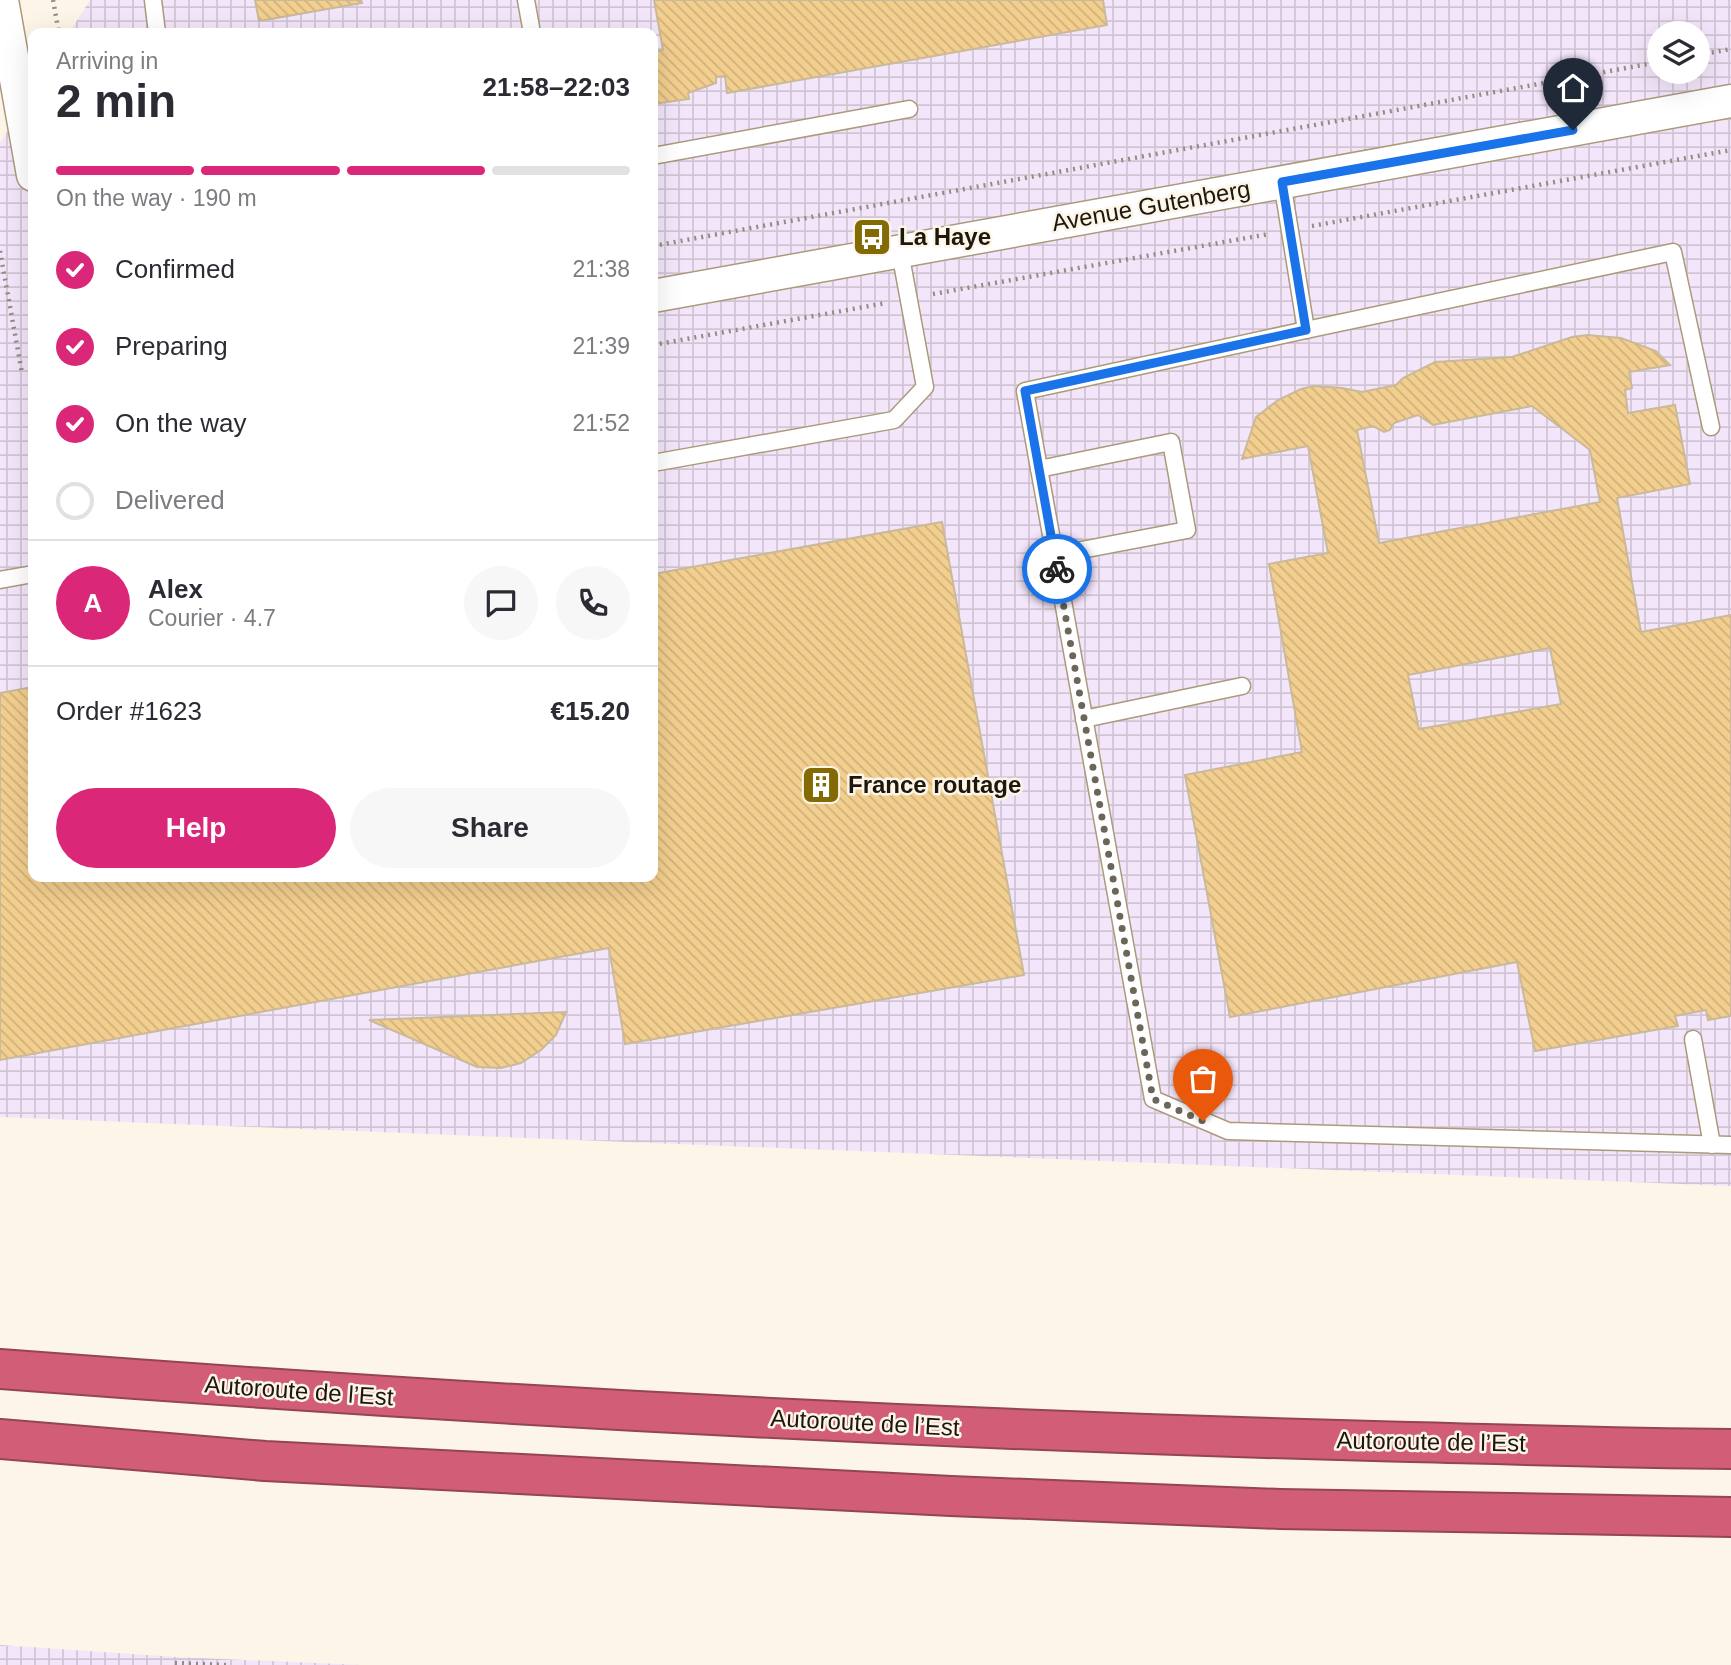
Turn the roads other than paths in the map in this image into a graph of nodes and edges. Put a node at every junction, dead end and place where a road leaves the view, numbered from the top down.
1 (2, 0) edge
2 (153, 0) edge
3 (526, 0) edge
4 (156, 28) edge
5 (531, 28) edge
6 (24, 62) edge
7 (1731, 101) edge
8 (909, 109) dead end
9 (28, 112) edge
10 (658, 155) edge
11 (1282, 182) junction
12 (901, 252) junction
13 (658, 295) edge
14 (1306, 330) junction
15 (1711, 427) dead end
16 (658, 462) edge
17 (1039, 469) junction
18 (1055, 555) junction
19 (28, 575) edge
20 (0, 580) edge
21 (1242, 686) dead end
22 (1084, 719) junction
23 (1693, 1039) dead end
24 (1712, 1145) junction
25 (1731, 1145) edge
26 (0, 1369) edge
27 (0, 1439) edge
28 (1731, 1449) edge
29 (1731, 1517) edge

1 - 6 street
2 - 4 lane
3 - 5 lane
6 - 9 street
7 - 11 street, Avenue Gutenberg
8 - 10 lane
11 - 12 street, Avenue Gutenberg
11 - 14 lane
12 - 13 street, Avenue Gutenberg
12 - 16 lane
14 - 15 lane
14 - 17 lane
17 - 18 lane
17 - 18 lane
18 - 22 lane
19 - 20 lane
21 - 22 lane
22 - 24 lane
23 - 24 lane
24 - 25 lane
26 - 28 highway, Autoroute de l’Est
27 - 29 highway

